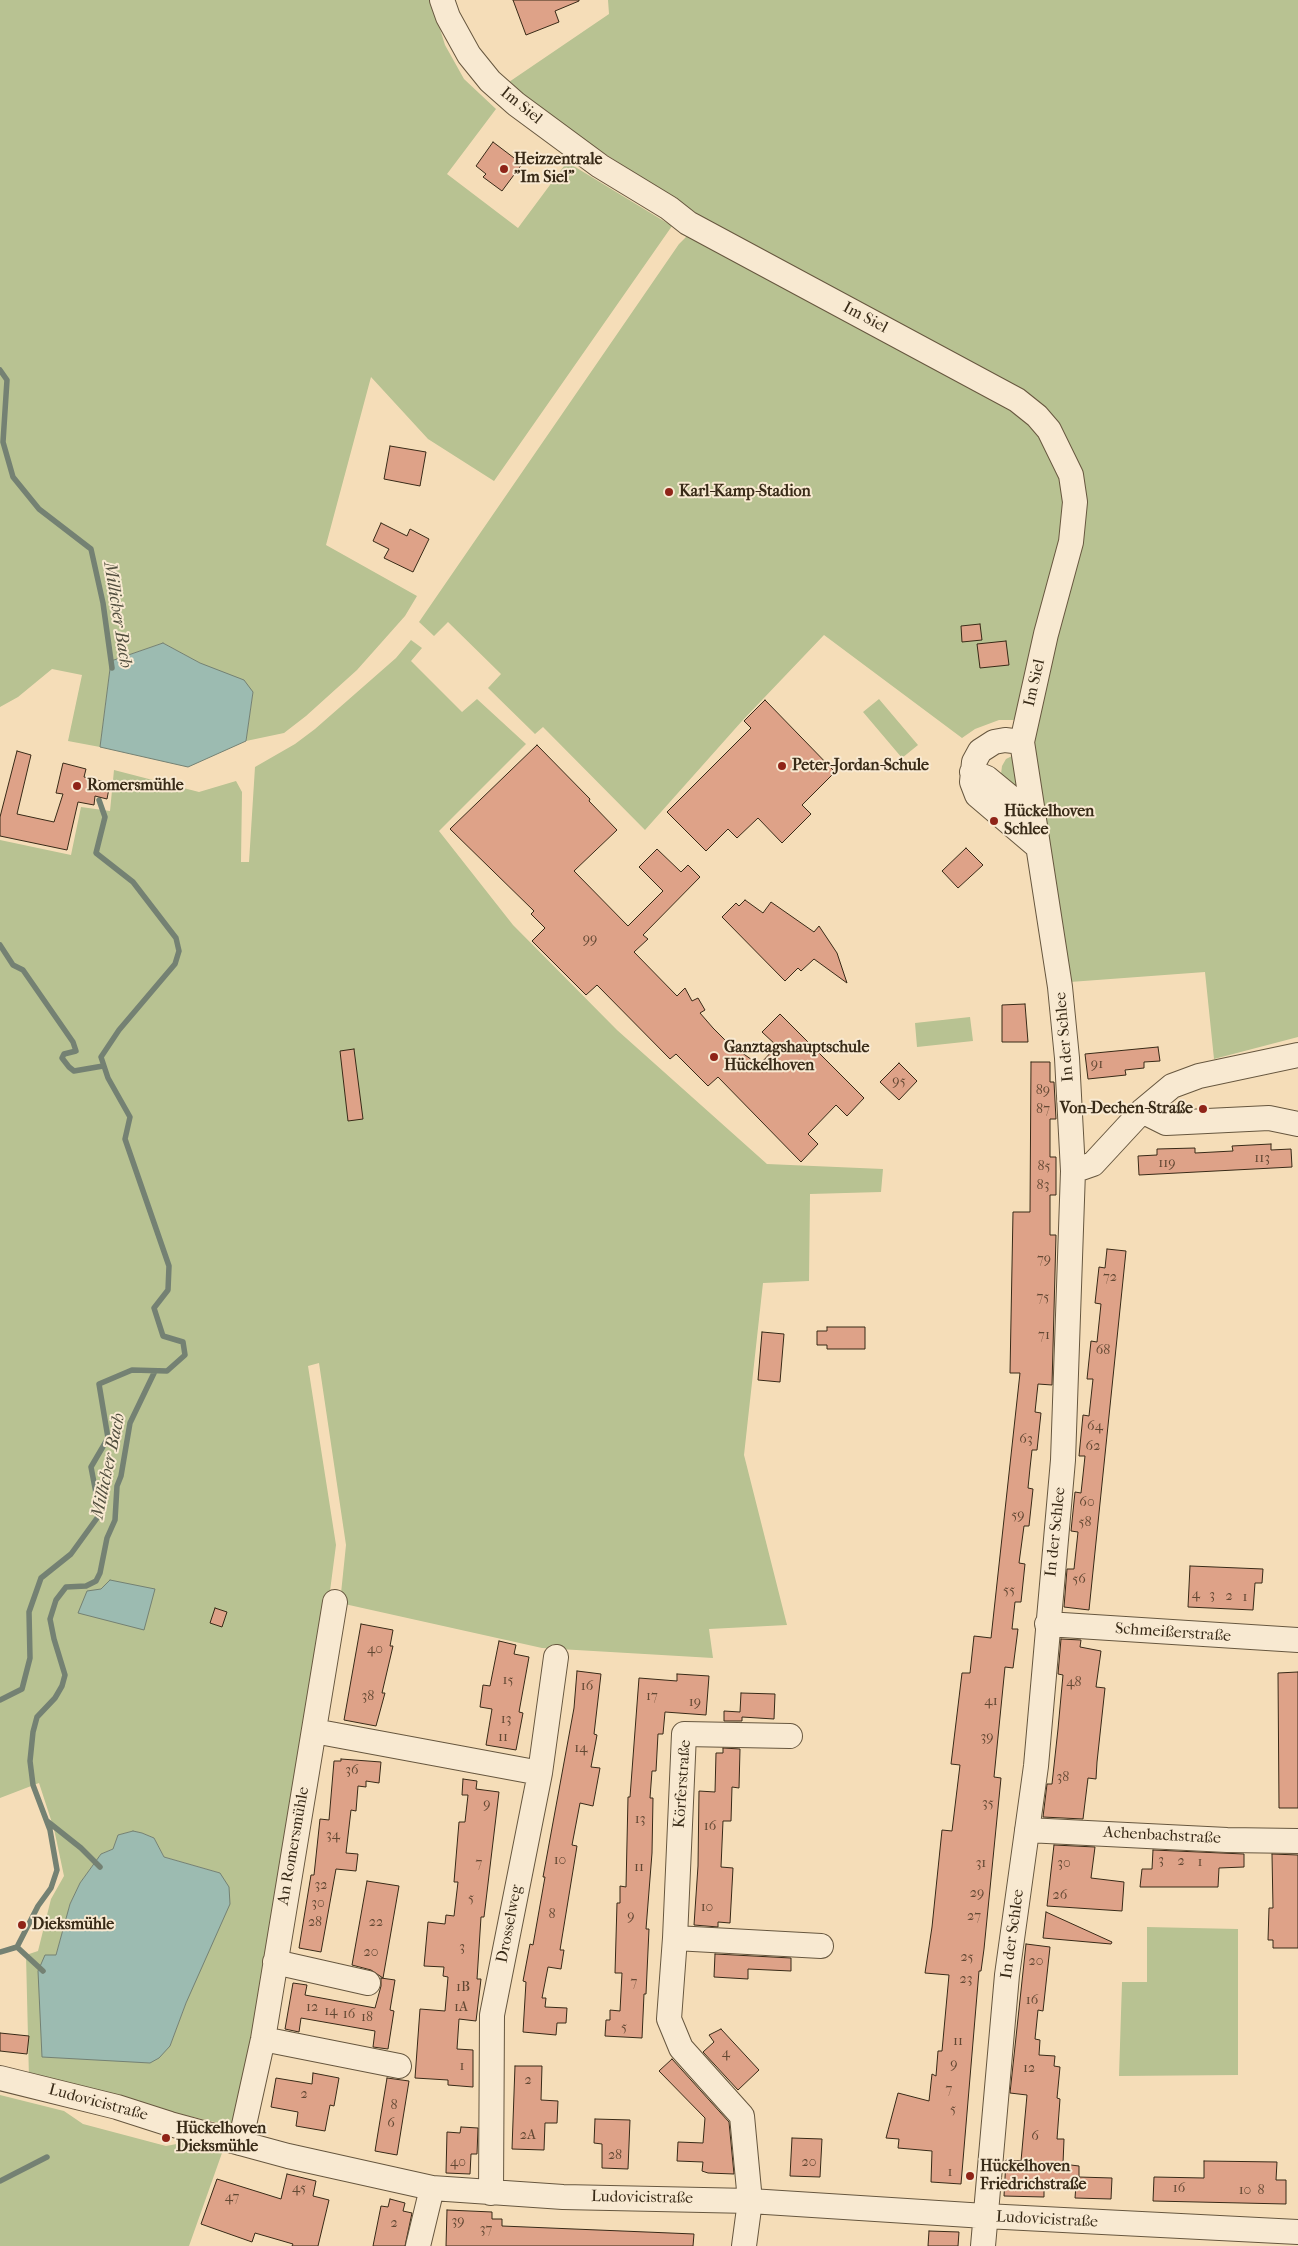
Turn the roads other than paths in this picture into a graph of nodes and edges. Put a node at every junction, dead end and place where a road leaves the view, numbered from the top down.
1 (442, 0) edge
2 (1022, 742) junction
3 (972, 772) junction
4 (1033, 816) junction
5 (1037, 846) junction
6 (1298, 1055) edge
7 (1142, 1111) junction
8 (1298, 1124) edge
9 (1073, 1171) junction
10 (334, 1602) dead end
11 (1047, 1624) junction
12 (1298, 1640) edge
13 (556, 1657) dead end
14 (314, 1731) junction
15 (790, 1736) dead end
16 (540, 1773) junction
17 (1027, 1830) junction
18 (1298, 1841) edge
19 (675, 1938) junction
20 (821, 1946) dead end
21 (275, 1962) junction
22 (368, 1983) dead end
23 (263, 2039) junction
24 (398, 2066) dead end
25 (0, 2078) edge
26 (240, 2143) junction
27 (432, 2188) junction
28 (491, 2193) junction
29 (750, 2201) junction
30 (985, 2216) junction
31 (1298, 2232) edge
32 (418, 2246) edge
33 (744, 2246) edge
34 (983, 2246) edge

1 - 2 street, Im Siel
2 - 3 street
2 - 4 street, In der Schlee
3 - 4 street
3 - 5 street
4 - 5 street, In der Schlee
5 - 9 street, In der Schlee
6 - 7 street
7 - 8 street
7 - 9 street
9 - 11 street, In der Schlee
10 - 14 street, An Romersmühle
11 - 12 street, Schmeißerstraße
11 - 17 street, In der Schlee
13 - 16 street, Drosselweg
14 - 16 street
14 - 21 street, An Romersmühle
15 - 19 street, Körferstraße
16 - 28 street, Drosselweg
17 - 18 street, Achenbachstraße
17 - 30 street, In der Schlee
19 - 20 street
19 - 29 street, Körferstraße
21 - 22 street
21 - 23 street, An Romersmühle
23 - 24 street
23 - 26 street, An Romersmühle
25 - 26 street, Ludovicistraße
26 - 27 street, Ludovicistraße
27 - 28 street, Ludovicistraße
27 - 32 street
28 - 29 street, Ludovicistraße
29 - 30 street, Ludovicistraße
29 - 33 street, Körferstraße
30 - 31 street, Ludovicistraße
30 - 34 street, In der Schlee

